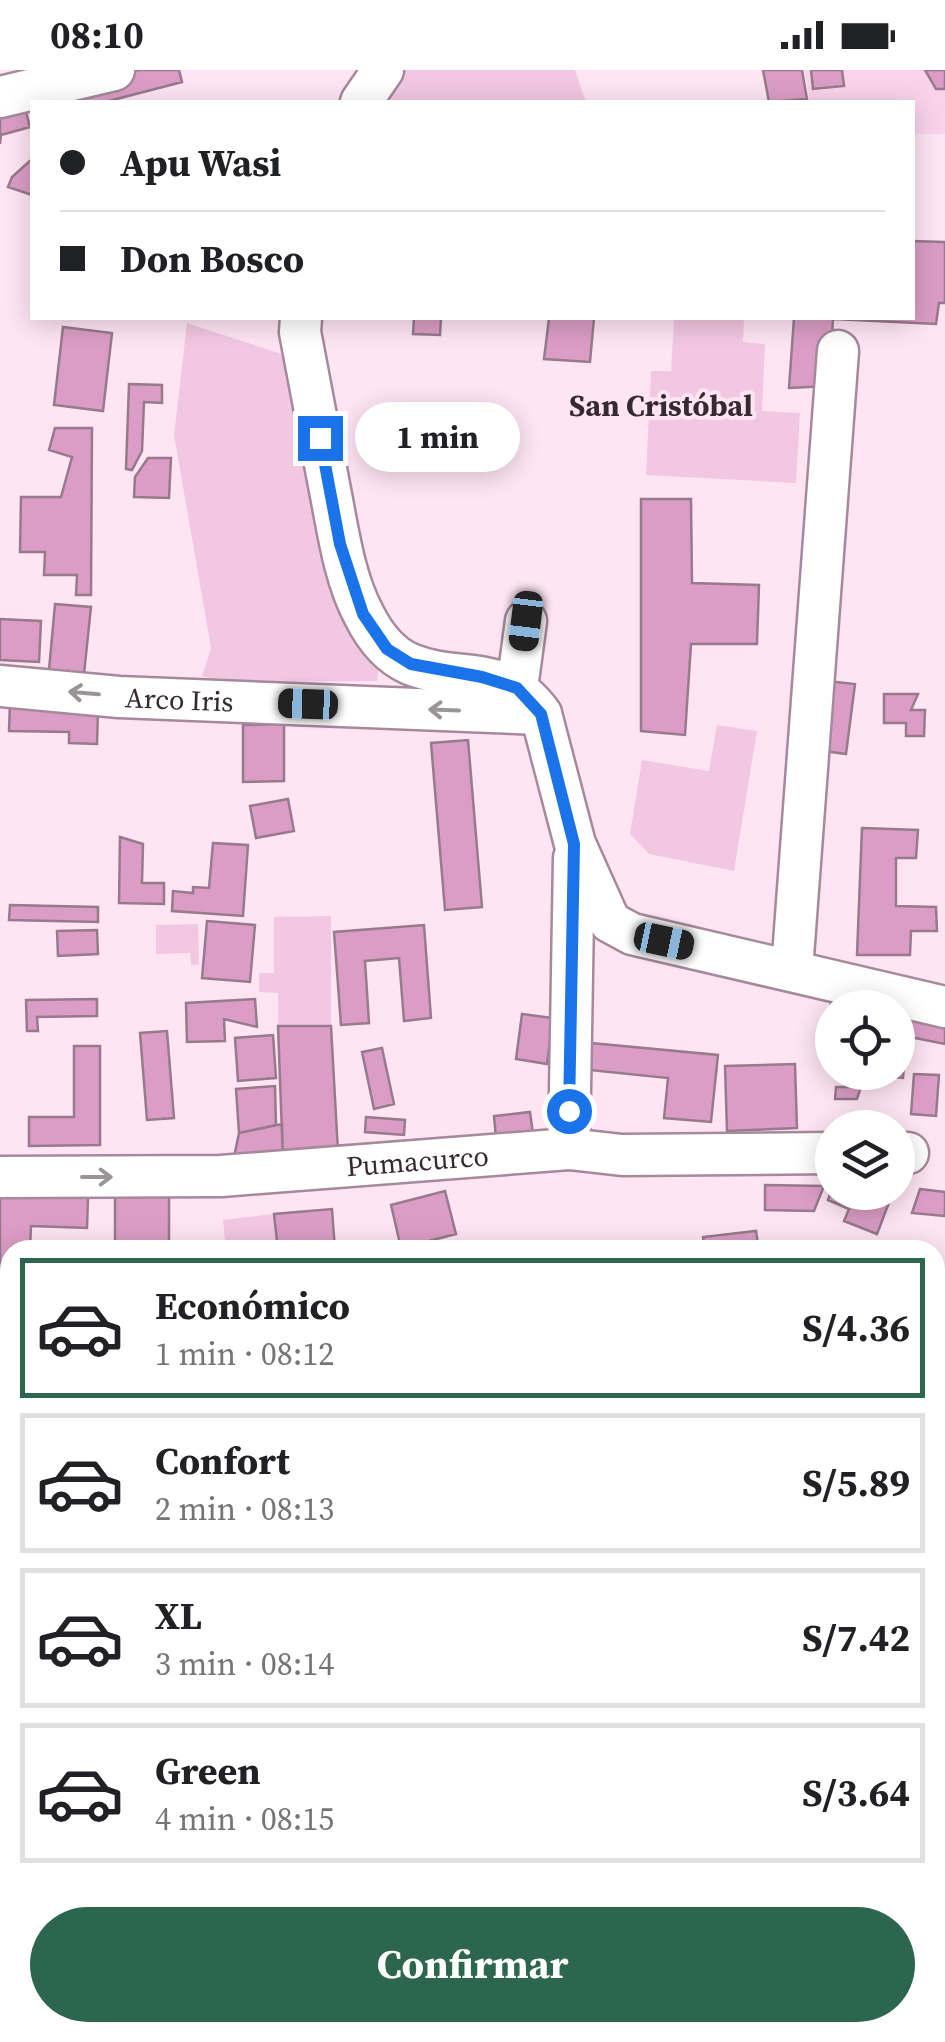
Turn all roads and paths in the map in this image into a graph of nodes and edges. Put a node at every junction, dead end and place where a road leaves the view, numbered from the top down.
1 (114, 70) edge
2 (383, 70) edge
3 (0, 96) edge
4 (361, 100) edge
5 (301, 320) edge
6 (838, 351) dead end
7 (526, 621) dead end
8 (0, 686) edge
9 (529, 701) junction
10 (574, 844) junction
11 (792, 970) junction
12 (945, 1007) edge
13 (568, 1149) junction
14 (815, 1153) edge
15 (0, 1178) edge

1 - 3 street
2 - 4 street
5 - 9 street
6 - 11 street
7 - 9 street
9 -> 8 street, Arco Iris
9 - 10 street
10 - 11 street
10 - 13 street
11 - 12 street
13 - 14 street, Pumacurco
15 -> 13 street, Pumacurco

